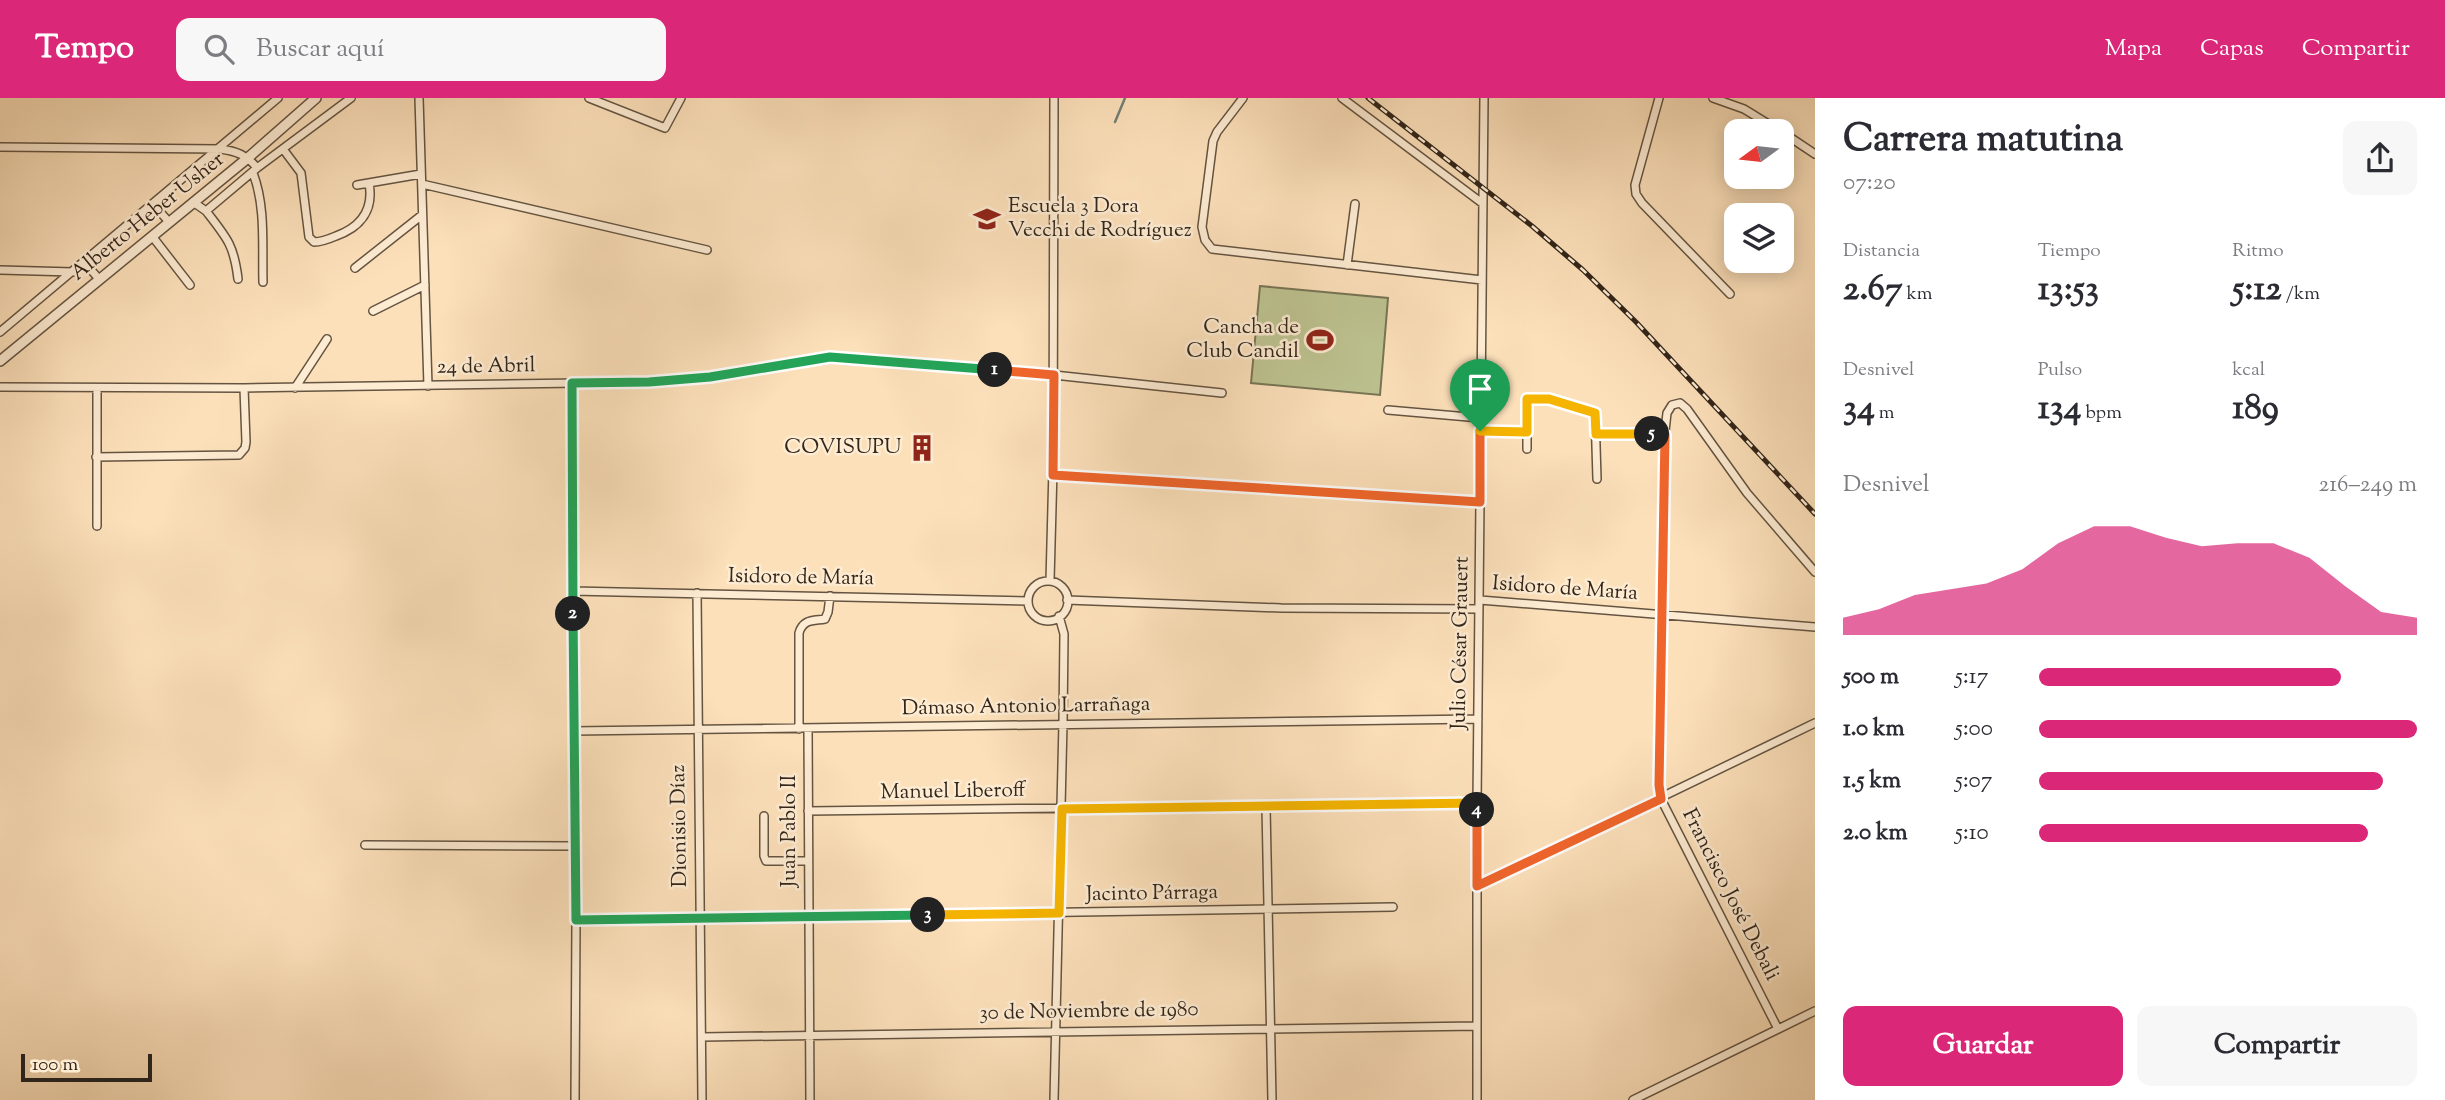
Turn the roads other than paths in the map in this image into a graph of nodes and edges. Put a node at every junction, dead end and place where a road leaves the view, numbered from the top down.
1 (278, 98) edge
2 (316, 98) edge
3 (351, 98) edge
4 (419, 98) edge
5 (589, 98) edge
6 (681, 98) edge
7 (1054, 98) edge
8 (1243, 98) edge
9 (1342, 98) edge
10 (1484, 98) edge
11 (1659, 98) edge
12 (1713, 98) edge
13 (1760, 119) edge
14 (1794, 140) edge
15 (0, 147) edge
16 (220, 149) junction
17 (283, 149) junction
18 (1815, 153) edge
19 (248, 157) junction
20 (255, 171) junction
21 (421, 174) junction
22 (369, 183) junction
23 (422, 184) junction
24 (357, 185) dead end
25 (193, 202) junction
26 (1482, 203) junction
27 (1355, 204) dead end
28 (153, 205) junction
29 (206, 211) junction
30 (422, 215) junction
31 (169, 222) junction
32 (152, 236) junction
33 (707, 250) dead end
34 (85, 263) junction
35 (1348, 265) junction
36 (355, 268) dead end
37 (0, 270) edge
38 (74, 272) junction
39 (99, 279) junction
40 (238, 279) dead end
41 (1482, 280) junction
42 (263, 282) dead end
43 (190, 285) dead end
44 (425, 285) junction
45 (1730, 294) dead end
46 (373, 311) dead end
47 (0, 332) edge
48 (327, 339) dead end
49 (0, 361) edge
50 (1054, 375) junction
51 (572, 383) junction
52 (428, 386) junction
53 (0, 387) edge
54 (97, 388) junction
55 (244, 388) junction
56 (295, 388) junction
57 (1222, 393) dead end
58 (1388, 410) dead end
59 (1480, 418) junction
60 (1480, 431) junction
61 (1527, 432) junction
62 (1596, 434) junction
63 (1665, 435) junction
64 (1527, 449) dead end
65 (96, 457) junction
66 (1053, 475) junction
67 (1597, 479) dead end
68 (1480, 502) junction
69 (97, 526) dead end
70 (1815, 572) edge
71 (1049, 581) junction
72 (573, 592) junction
73 (697, 593) junction
74 (830, 596) junction
75 (1067, 600) junction
76 (1480, 600) junction
77 (1028, 601) junction
78 (1479, 609) junction
79 (1661, 614) junction
80 (1059, 616) junction
81 (1815, 627) edge
82 (1478, 719) junction
83 (1063, 723) junction
84 (1815, 723) edge
85 (697, 729) junction
86 (804, 729) junction
87 (574, 731) junction
88 (1661, 799) junction
89 (1476, 803) junction
90 (1266, 807) junction
91 (1062, 809) junction
92 (808, 811) junction
93 (764, 816) dead end
94 (365, 845) dead end
95 (575, 846) junction
96 (808, 861) junction
97 (1477, 886) junction
98 (1393, 907) dead end
99 (1267, 909) junction
100 (1059, 913) junction
101 (808, 917) junction
102 (702, 918) junction
103 (576, 920) junction
104 (1815, 1011) edge
105 (1477, 1026) junction
106 (1270, 1027) junction
107 (1778, 1028) junction
108 (1056, 1030) junction
109 (809, 1034) junction
110 (702, 1037) junction
111 (575, 1100) edge
112 (702, 1100) edge
113 (810, 1100) edge
114 (1054, 1100) edge
115 (1272, 1100) edge
116 (1477, 1100) edge
117 (1633, 1100) edge

1 - 16 street, Alberto Heber Usher
2 - 19 street, Alberto Heber Usher
3 - 17 street
4 - 21 street
5 - 6 street
7 - 50 street
8 - 35 street
9 - 26 street
10 - 26 street, Julio César Grauert
11 - 45 street
12 - 13 street
14 - 18 street
15 - 16 street
16 - 19 street
16 - 28 street, Alberto Heber Usher
17 - 20 street
17 - 22 street
19 - 20 street
19 - 25 street, Alberto Heber Usher
20 - 29 street
20 - 42 street
21 - 22 street
21 - 23 street
22 - 24 street
23 - 30 street
23 - 33 street
25 - 29 street
25 - 31 street, Alberto Heber Usher
26 - 41 street, Julio César Grauert
27 - 35 street
28 - 31 street
28 - 34 street, Alberto Heber Usher
29 - 40 street
30 - 36 street
30 - 44 street
31 - 32 street, Alberto Heber Usher
32 - 39 street, Alberto Heber Usher
32 - 43 street
34 - 38 street, Alberto Heber Usher
34 - 39 street
35 - 41 street
37 - 38 street
38 - 47 street, Alberto Heber Usher
39 - 49 street, Alberto Heber Usher
41 - 59 street, Julio César Grauert
44 - 46 street
44 - 52 street
48 - 56 street
50 - 51 street, 24 de Abril
50 - 57 street, 24 de Abril
50 - 66 street
51 - 52 street, 24 de Abril
51 - 72 street
52 - 56 street, 24 de Abril
53 - 54 street, 24 de Abril
54 - 55 street, 24 de Abril
54 - 65 street
55 - 56 street, 24 de Abril
55 - 65 street
58 - 59 street
59 - 60 street, Julio César Grauert
60 - 61 street
60 - 68 street, Julio César Grauert
61 - 62 street
61 - 64 street
62 - 63 street
62 - 67 street
63 - 70 street, Francisco José Debali
63 - 79 street, Francisco José Debali
65 - 69 street
66 - 68 street
66 - 71 street
68 - 76 street, Julio César Grauert
71 - 75 street
71 - 77 street
72 - 73 street, Isidoro de María
72 - 87 street
73 - 74 street, Isidoro de María
73 - 85 street, Dionisio Díaz
74 - 77 street, Isidoro de María
74 - 86 street, Juan Pablo II
75 - 78 street, Isidoro de María
75 - 80 street
76 - 78 street, Julio César Grauert
76 - 79 street, Isidoro de María
77 - 80 street
78 - 82 street, Julio César Grauert
79 - 81 street, Isidoro de María
79 - 88 street, Francisco José Debali
80 - 83 street
82 - 83 street, Dámaso Antonio Larrañaga
82 - 89 street, Julio César Grauert
83 - 86 street, Dámaso Antonio Larrañaga
83 - 91 street
84 - 88 street
85 - 86 street, Dámaso Antonio Larrañaga
85 - 87 street, Dámaso Antonio Larrañaga
85 - 102 street, Dionisio Díaz
86 - 92 street, Juan Pablo II
87 - 95 street
88 - 97 street
88 - 107 street, Francisco José Debali
89 - 90 street, Manuel Liberoff
89 - 97 street, Julio César Grauert
90 - 91 street, Manuel Liberoff
90 - 99 street
91 - 92 street, Manuel Liberoff
91 - 100 street
92 - 96 street, Juan Pablo II
93 - 96 street
94 - 95 street
95 - 103 street
96 - 101 street, Juan Pablo II
97 - 105 street, Julio César Grauert
98 - 99 street, Jacinto Párraga
99 - 100 street, Jacinto Párraga
99 - 106 street
100 - 101 street, Jacinto Párraga
100 - 108 street
101 - 102 street, Jacinto Párraga
101 - 109 street, Juan Pablo II
102 - 103 street, Jacinto Párraga
102 - 110 street, Dionisio Díaz
103 - 111 street
104 - 107 street
105 - 106 street, 30 de Noviembre de 1980
105 - 116 street, Julio César Grauert
106 - 108 street, 30 de Noviembre de 1980
106 - 115 street
107 - 117 street
108 - 109 street, 30 de Noviembre de 1980
108 - 114 street
109 - 110 street, 30 de Noviembre de 1980
109 - 113 street, Juan Pablo II
110 - 112 street, Dionisio Díaz

